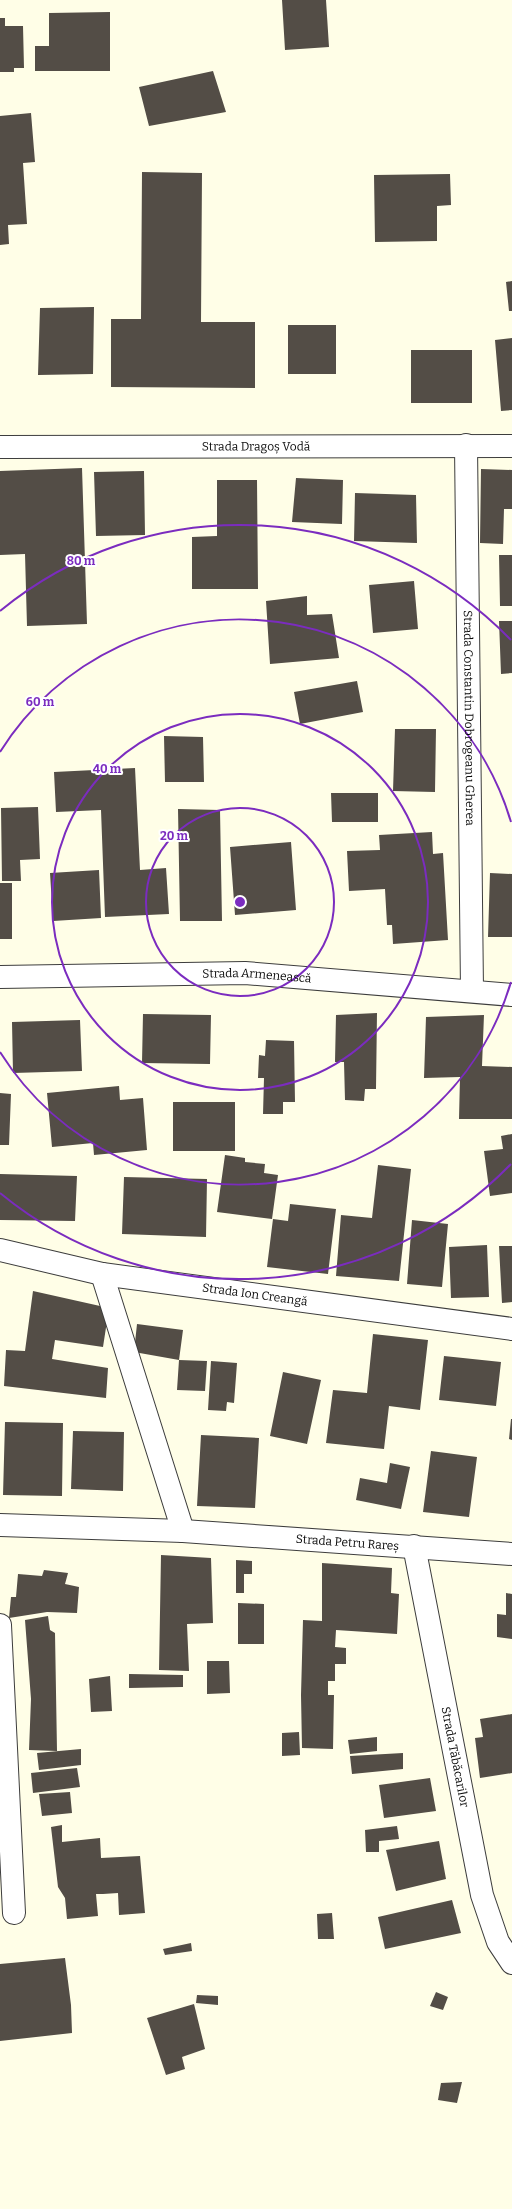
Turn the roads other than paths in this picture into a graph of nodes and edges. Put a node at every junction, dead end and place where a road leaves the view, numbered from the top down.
1 (466, 445) junction
2 (512, 446) edge
3 (0, 447) edge
4 (0, 977) edge
5 (472, 991) junction
6 (512, 995) edge
7 (0, 1250) edge
8 (102, 1274) junction
9 (512, 1328) edge
10 (0, 1525) edge
11 (183, 1531) junction
12 (414, 1546) junction
13 (512, 1554) edge
14 (0, 1625) edge
15 (14, 1913) dead end
16 (512, 1963) edge

1 - 2 street, Strada Dragoș Vodă
1 - 3 street, Strada Dragoș Vodă
1 - 5 street, Strada Constantin Dobrogeanu Gherea
4 - 5 street, Strada Armenească
5 - 6 street, Strada Armenească
7 - 8 street, Strada Ion Creangă
8 - 9 street, Strada Ion Creangă
8 - 11 street
10 - 11 street, Strada Petru Rareș
11 - 12 street, Strada Petru Rareș
12 - 13 street, Strada Petru Rareș
12 - 16 street, Strada Tăbăcarilor
14 - 15 street

